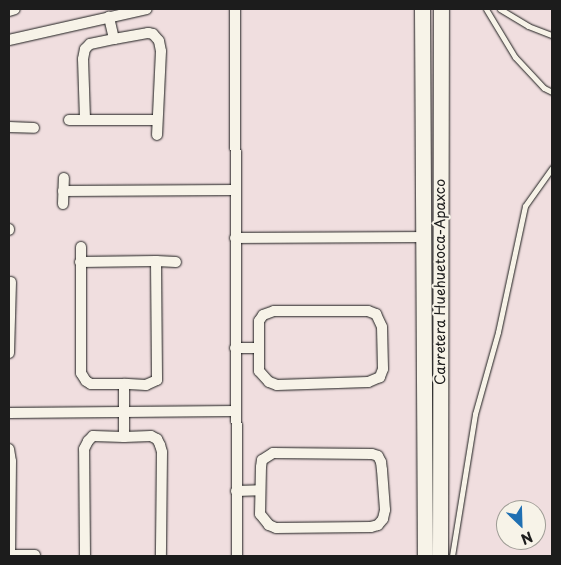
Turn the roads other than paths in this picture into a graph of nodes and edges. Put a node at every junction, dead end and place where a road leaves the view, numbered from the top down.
1 (15, 9) edge
2 (147, 9) edge
3 (235, 9) edge
4 (415, 9) edge
5 (441, 9) edge
6 (486, 9) edge
7 (500, 9) edge
8 (9, 11) edge
9 (422, 16) edge
10 (109, 17) junction
11 (552, 35) edge
12 (114, 39) junction
13 (9, 40) edge
14 (552, 92) edge
15 (84, 118) junction
16 (69, 120) dead end
17 (156, 120) junction
18 (9, 126) edge
19 (34, 128) dead end
20 (157, 135) dead end
21 (552, 168) edge
22 (64, 178) dead end
23 (235, 190) junction
24 (63, 191) junction
25 (63, 204) dead end
26 (425, 237) junction
27 (235, 238) junction
28 (81, 247) dead end
29 (156, 261) junction
30 (80, 262) junction
31 (176, 262) dead end
32 (10, 282) dead end
33 (9, 305) edge
34 (9, 338) edge
35 (235, 348) junction
36 (259, 348) junction
37 (9, 353) edge
38 (124, 384) junction
39 (236, 411) junction
40 (123, 412) junction
41 (9, 413) edge
42 (124, 437) junction
43 (9, 449) edge
44 (260, 490) junction
45 (236, 491) junction
46 (10, 555) edge
47 (35, 555) dead end
48 (85, 556) edge
49 (161, 556) edge
50 (237, 556) edge
51 (425, 556) edge
52 (440, 556) edge
53 (452, 556) edge

1 - 8 street
2 - 10 street
3 - 23 street
4 - 9 main road
5 - 52 main road, Carretera Huehuetoca-Apaxco
6 - 14 lane
7 - 11 lane
9 - 26 main road, Carretera Huehuetoca-Apaxco
10 - 12 street
10 - 13 street
12 - 15 street
12 - 17 street
15 - 16 street
15 - 17 street
17 - 20 street
18 - 19 street
21 - 53 lane
22 - 24 street
23 - 24 street
23 - 27 street
24 - 25 street
26 - 27 street
26 - 51 main road, Carretera Huehuetoca-Apaxco
27 - 35 street
28 - 30 street
29 - 30 street
29 - 31 street
29 - 38 street
30 - 38 street
32 - 33 street
33 - 34 street
34 - 37 street
35 - 36 street
35 - 39 street
36 - 36 street
38 - 40 street
39 - 40 street
39 - 45 street
40 - 41 street
40 - 42 street
42 - 48 street
42 - 49 street
43 - 46 street
44 - 44 street
44 - 45 street
45 - 50 street
46 - 47 street

